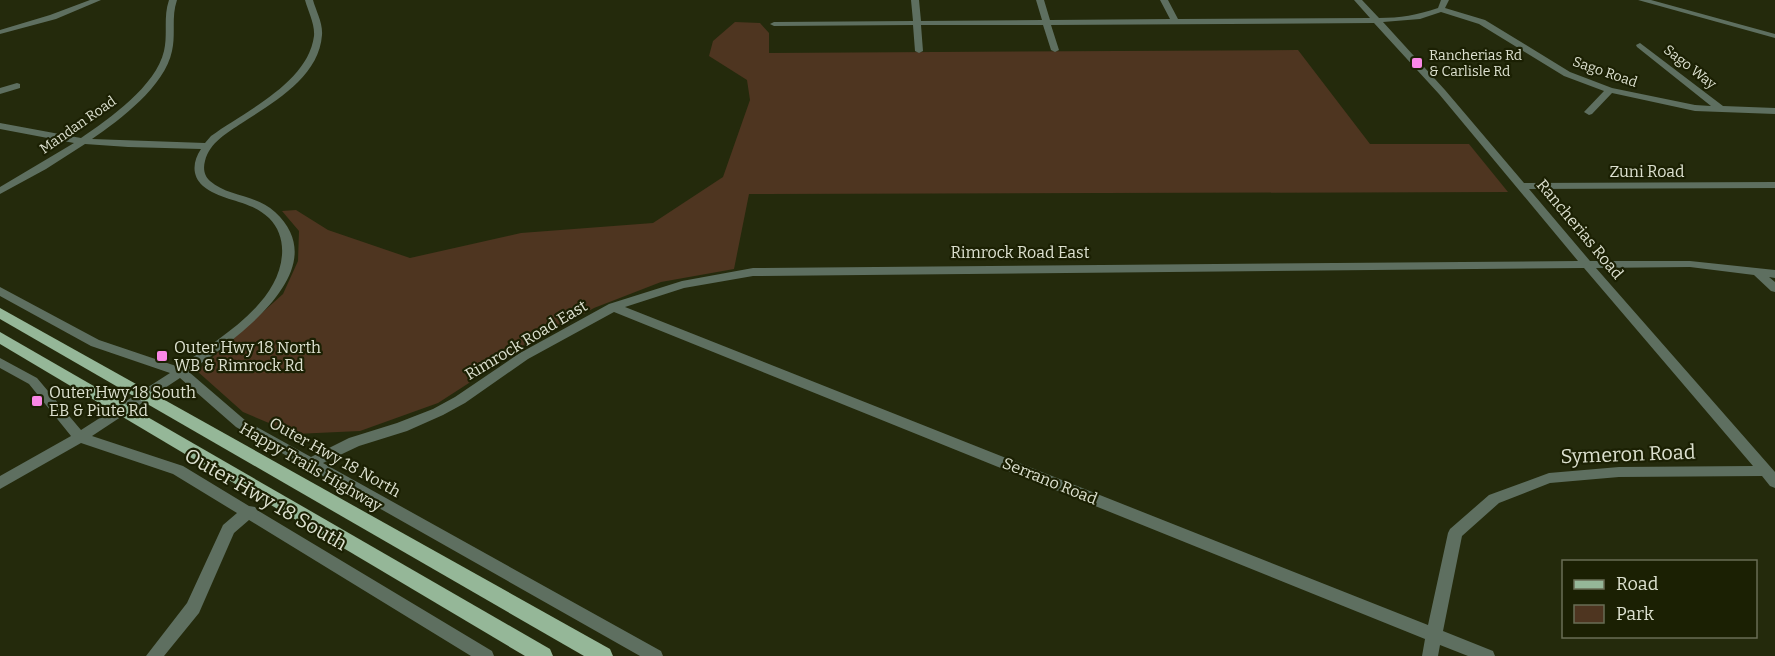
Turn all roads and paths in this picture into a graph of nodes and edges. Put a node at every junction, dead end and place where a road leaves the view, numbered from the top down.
1 (97, 0) edge
2 (173, 0) edge
3 (309, 0) edge
4 (915, 0) edge
5 (1040, 0) edge
6 (1164, 0) edge
7 (1358, 0) edge
8 (1642, 0) edge
9 (1443, 4) edge
10 (1376, 20) junction
11 (1175, 21) junction
12 (918, 22) junction
13 (1047, 22) junction
14 (774, 24) dead end
15 (0, 32) edge
16 (1775, 36) edge
17 (1640, 45) dead end
18 (1055, 50) dead end
19 (919, 51) dead end
20 (17, 86) dead end
21 (1610, 90) junction
22 (0, 91) edge
23 (1723, 110) junction
24 (1775, 111) edge
25 (1589, 112) dead end
26 (0, 126) edge
27 (80, 141) junction
28 (206, 146) junction
29 (1775, 185) edge
30 (1520, 186) junction
31 (0, 191) edge
32 (1587, 265) junction
33 (1758, 273) junction
34 (1775, 274) edge
35 (1775, 288) edge
36 (0, 291) edge
37 (613, 307) junction
38 (0, 313) edge
39 (0, 337) edge
40 (0, 362) edge
41 (181, 372) junction
42 (146, 395) junction
43 (124, 409) junction
44 (80, 436) junction
45 (310, 463) junction
46 (1765, 471) junction
47 (1775, 482) edge
48 (0, 483) edge
49 (250, 511) junction
50 (1433, 634) junction
51 (154, 656) edge
52 (486, 656) edge
53 (543, 656) edge
54 (603, 656) edge
55 (655, 656) edge
56 (1430, 656) edge
57 (1487, 656) edge

1 - 15 street
2 - 27 street, Mandan Road
3 - 28 street
4 - 12 street
5 - 13 street
6 - 11 street
7 - 10 street, Rancherias Road
8 - 16 street
9 - 10 street
9 - 21 street, Sago Road
10 - 11 street
10 - 30 street, Rancherias Road
11 - 13 street
12 - 13 street
12 - 14 street
12 - 19 street
13 - 18 street
17 - 23 street, Sago Way
20 - 22 street
21 - 23 street, Sago Road
21 - 25 street
23 - 24 street, Sago Road
26 - 27 street
27 - 28 street
27 - 31 street, Mandan Road
28 - 41 street
29 - 30 street, Zuni Road
30 - 32 street, Rancherias Road
32 - 33 street, Rimrock Road East
32 - 37 street, Rimrock Road East
32 - 46 street, Rancherias Road
33 - 34 street, Rimrock Road East
33 - 35 street
36 - 41 street, Outer Hwy 18 North
37 - 45 street, Rimrock Road East
37 - 50 street, Serrano Road
38 - 42 main road, Happy Trails Highway
39 - 43 main road
40 - 44 street
41 - 42 street
41 - 45 street, Outer Hwy 18 North
42 - 43 street
42 - 54 main road, Happy Trails Highway
43 - 44 street
43 - 53 main road
44 - 48 street
44 - 49 street, Outer Hwy 18 South
45 - 55 street, Outer Hwy 18 North
46 - 47 street, Rancherias Road
46 - 50 street, Symeron Road
49 - 51 street
49 - 52 street, Outer Hwy 18 South
50 - 56 street, Symeron Road
50 - 57 street, Serrano Road

